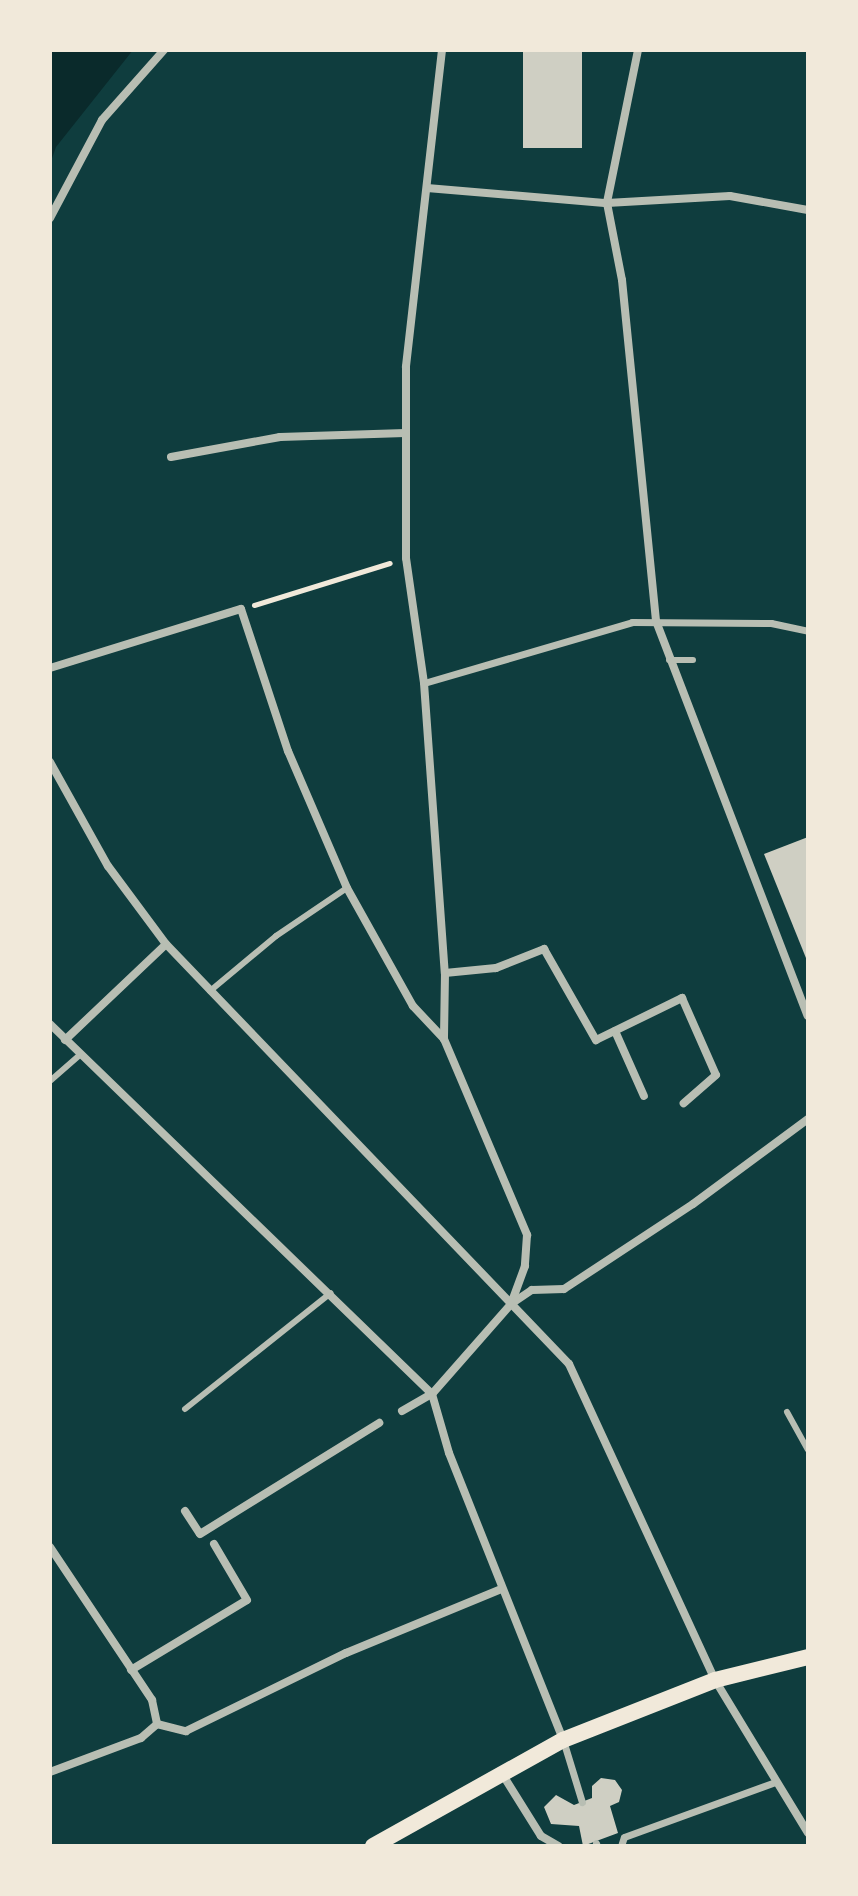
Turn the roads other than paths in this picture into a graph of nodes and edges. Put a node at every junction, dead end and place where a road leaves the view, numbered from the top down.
1 (164, 50) edge
2 (442, 50) edge
3 (638, 50) edge
4 (427, 188) junction
5 (607, 203) junction
6 (808, 210) edge
7 (50, 218) edge
8 (405, 433) junction
9 (171, 457) dead end
10 (656, 621) junction
11 (808, 631) edge
12 (669, 660) junction
13 (693, 660) dead end
14 (50, 668) edge
15 (424, 683) junction
16 (50, 762) edge
17 (347, 888) junction
18 (166, 944) junction
19 (445, 973) junction
20 (210, 991) junction
21 (808, 1016) edge
22 (50, 1024) edge
23 (615, 1031) junction
24 (444, 1039) junction
25 (65, 1040) junction
26 (81, 1054) junction
27 (50, 1081) edge
28 (644, 1096) dead end
29 (684, 1103) dead end
30 (808, 1119) edge
31 (331, 1293) junction
32 (511, 1304) junction
33 (432, 1394) junction
34 (185, 1409) dead end
35 (402, 1411) dead end
36 (787, 1412) dead end
37 (379, 1423) dead end
38 (808, 1450) edge
39 (185, 1511) dead end
40 (214, 1544) dead end
41 (50, 1547) edge
42 (501, 1589) junction
43 (808, 1657) edge
44 (131, 1670) junction
45 (715, 1680) junction
46 (157, 1724) junction
47 (563, 1740) junction
48 (500, 1771) junction
49 (50, 1772) edge
50 (775, 1782) junction
51 (582, 1802) dead end
52 (808, 1833) edge
53 (373, 1846) edge
54 (558, 1846) edge
55 (621, 1846) edge

1 - 7 street
2 - 4 street
3 - 5 street
4 - 5 street
4 - 8 street
5 - 6 street
5 - 10 street
8 - 9 street
8 - 15 street
10 - 11 street
10 - 12 street
10 - 15 street
12 - 13 lane
12 - 21 street
14 - 17 street
15 - 19 street
16 - 18 street
17 - 20 lane
17 - 24 street
18 - 20 street
18 - 25 street
19 - 23 street
19 - 24 street
20 - 32 street
22 - 25 street
23 - 28 street
23 - 29 street
24 - 32 street
25 - 26 street
26 - 27 lane
26 - 31 street
30 - 32 street
31 - 33 street
31 - 34 lane
32 - 33 street
32 - 45 street
33 - 35 street
33 - 42 street
36 - 38 lane
37 - 39 street
40 - 44 street
41 - 44 street
42 - 46 street
42 - 47 street
43 - 45 main road
44 - 46 street
45 - 47 main road
45 - 50 street
46 - 49 street
47 - 48 main road
47 - 51 street
48 - 53 main road
48 - 54 street
50 - 52 street
50 - 55 street

